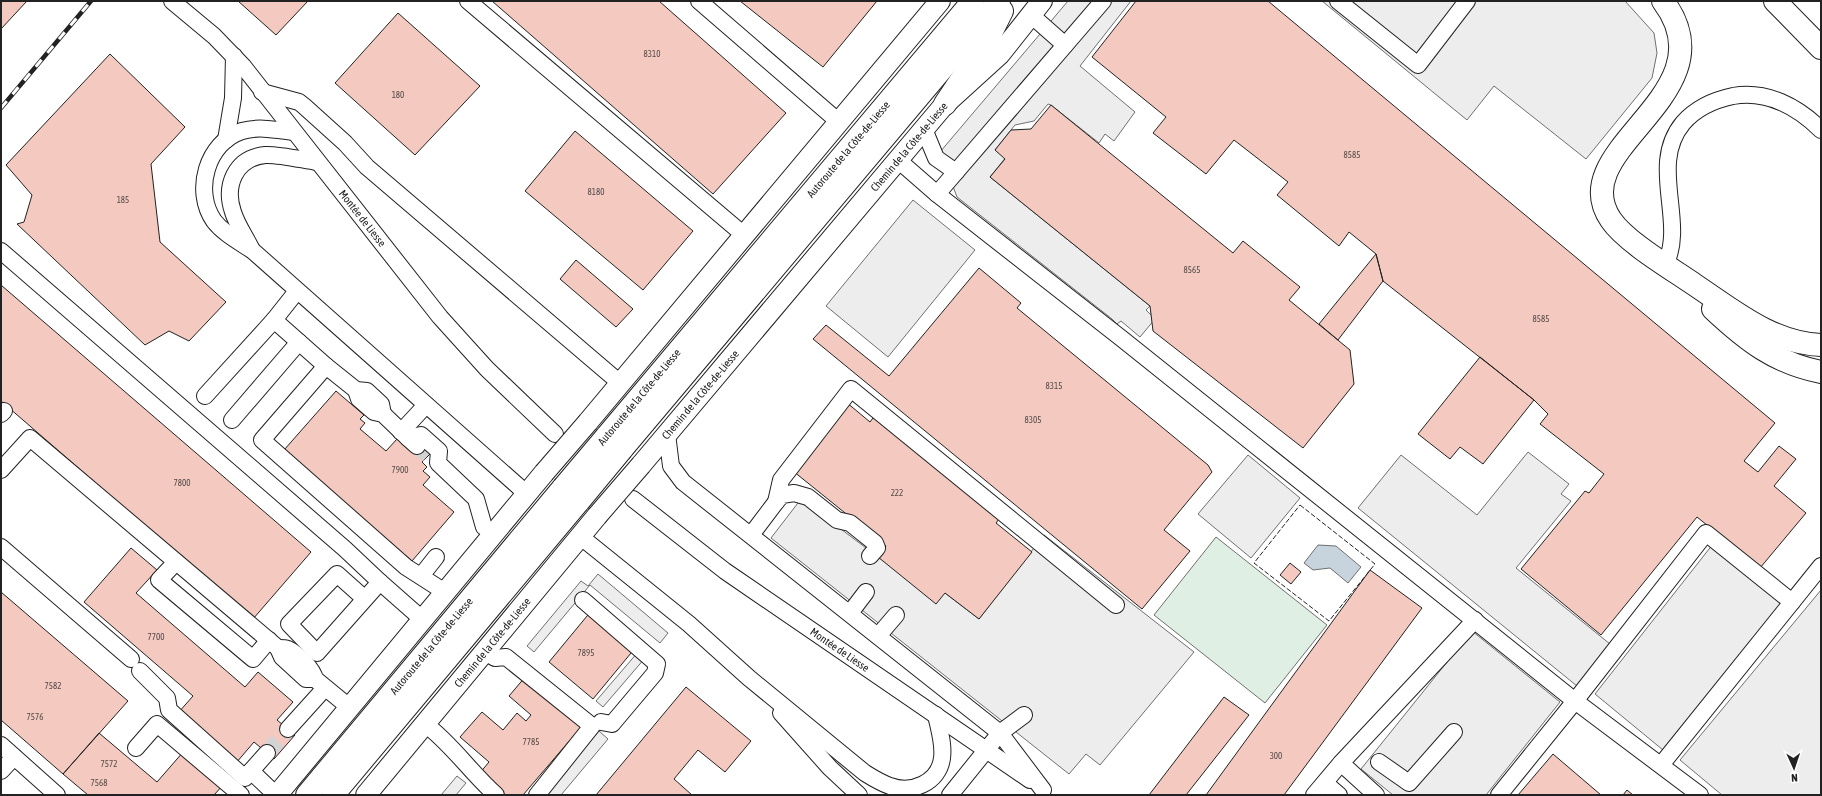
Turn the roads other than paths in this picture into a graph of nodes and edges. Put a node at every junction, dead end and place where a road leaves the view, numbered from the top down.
1 (172, 1) edge
2 (468, 1) edge
3 (699, 1) edge
4 (940, 1) edge
5 (973, 1) edge
6 (999, 1) edge
7 (1007, 1) edge
8 (1103, 1) edge
9 (1338, 1) edge
10 (1467, 1) edge
11 (1663, 1) edge
12 (1775, 1) edge
13 (1036, 8) edge
14 (1066, 45) junction
15 (1821, 48) edge
16 (234, 56) junction
17 (262, 92) junction
18 (944, 104) junction
19 (839, 122) junction
20 (924, 129) junction
21 (1821, 130) edge
22 (294, 132) junction
23 (226, 140) junction
24 (898, 160) junction
25 (317, 162) junction
26 (956, 172) junction
27 (937, 194) junction
28 (744, 235) junction
29 (1, 251) edge
30 (253, 251) junction
31 (1665, 265) junction
32 (297, 291) junction
33 (274, 320) junction
34 (299, 342) junction
35 (1821, 346) edge
36 (326, 366) junction
37 (1821, 372) edge
38 (620, 383) junction
39 (205, 396) dead end
40 (426, 405) junction
41 (232, 420) dead end
42 (555, 434) tunnel mouth
43 (667, 434) junction
44 (614, 443) junction
45 (418, 447) junction
46 (1, 470) edge
47 (527, 494) junction
48 (571, 495) junction
49 (633, 499) tunnel mouth
50 (776, 502) junction
51 (493, 534) junction
52 (751, 535) junction
53 (581, 537) junction
54 (1, 547) edge
55 (870, 556) dead end
56 (436, 557) dead end
57 (176, 562) junction
58 (1821, 566) edge
59 (421, 576) junction
60 (380, 582) junction
61 (445, 592) junction
62 (866, 592) dead end
63 (365, 599) junction
64 (583, 600) dead end
65 (1792, 602) junction
66 (1116, 605) dead end
67 (850, 613) junction
68 (896, 615) dead end
69 (422, 619) junction
70 (1475, 620) junction
71 (878, 636) junction
72 (274, 644) junction
73 (485, 652) junction
74 (749, 678) junction
75 (320, 683) junction
76 (1576, 701) junction
77 (349, 707) junction
78 (936, 715) junction
79 (1024, 715) dead end
80 (601, 722) dead end
81 (425, 724) junction
82 (288, 729) tunnel mouth
83 (1454, 732) dead end
84 (1000, 733) junction
85 (1, 745) edge
86 (136, 748) dead end
87 (987, 750) junction
88 (217, 752) junction
89 (267, 753) tunnel mouth
90 (14, 757) junction
91 (1379, 762) dead end
92 (1341, 763) junction
93 (1661, 765) junction
94 (206, 766) junction
95 (1, 771) edge
96 (251, 771) junction
97 (1325, 782) junction
98 (232, 792) edge
99 (1047, 792) edge
100 (57, 795) edge
101 (277, 795) edge
102 (307, 795) edge
103 (333, 795) edge
104 (366, 795) edge
105 (496, 795) edge
106 (537, 795) edge
107 (859, 795) edge
108 (950, 795) edge
109 (1314, 795) edge
110 (1339, 795) edge
111 (1376, 795) edge
112 (1499, 795) edge
113 (1700, 795) edge

1 - 16 street, Montée de Liesse
2 - 28 street
3 - 19 street
4 - 19 main road
5 - 44 highway, Autoroute de la Côte-de-Liesse
6 - 44 highway, Autoroute de la Côte-de-Liesse
7 - 18 highway
8 - 14 street
9 - 10 street
11 - 31 highway
12 - 15 highway
13 - 14 street
13 - 18 main road, Chemin de la Côte-de-Liesse
14 - 26 street
16 - 17 street, Montée de Liesse
16 - 23 street
17 - 22 street, Montée de Liesse
17 - 38 street
18 - 20 main road, Chemin de la Côte-de-Liesse
19 - 28 main road
20 - 24 main road, Chemin de la Côte-de-Liesse
20 - 26 street
21 - 31 street
22 - 23 street
22 - 25 street, Montée de Liesse
23 - 30 street
24 - 27 street
24 - 43 main road, Chemin de la Côte-de-Liesse
25 - 30 street
25 - 42 street, Montée de Liesse
26 - 27 street
27 - 70 street
28 - 38 main road
29 - 60 street
30 - 32 street
31 - 35 highway
31 - 37 highway
32 - 33 street
32 - 40 street
33 - 34 street
33 - 39 street
34 - 36 street
34 - 41 street
36 - 45 street
36 - 59 street
38 - 47 main road, bridge
40 - 45 street
40 - 47 street
43 - 52 street
43 - 53 main road, Chemin de la Côte-de-Liesse, bridge
44 - 48 highway, Autoroute de la Côte-de-Liesse, bridge
45 - 51 street
46 - 57 street
47 - 51 main road
48 - 102 highway, Autoroute de la Côte-de-Liesse
48 - 103 highway, Autoroute de la Côte-de-Liesse
49 - 78 street, Montée de Liesse
50 - 52 street
50 - 55 street
50 - 66 street
51 - 61 main road
52 - 67 street
53 - 73 main road, Chemin de la Côte-de-Liesse
53 - 74 street
54 - 88 street
56 - 59 street
57 - 72 street
57 - 72 street
58 - 65 street
59 - 61 street
60 - 63 street
60 - 69 street
61 - 69 main road
62 - 67 street
63 - 63 street
64 - 80 street
65 - 76 street
65 - 93 street
67 - 71 street
68 - 71 street
69 - 77 main road
70 - 76 street
70 - 92 street
71 - 84 street
72 - 75 street
73 - 81 main road, Chemin de la Côte-de-Liesse
73 - 106 street
74 - 78 street
74 - 107 street
75 - 77 street
75 - 82 street
76 - 93 street
76 - 112 street
77 - 101 main road
78 - 87 street, Montée de Liesse
79 - 84 street
81 - 104 main road, Chemin de la Côte-de-Liesse
81 - 105 street
83 - 91 street
84 - 87 street
84 - 99 street
85 - 90 street
86 - 94 street
87 - 99 street, Montée de Liesse
87 - 108 street
88 - 94 street
88 - 96 street
89 - 96 street
90 - 95 street
90 - 100 street
92 - 97 street
92 - 111 street
93 - 113 street
94 - 98 street
96 - 101 street
97 - 109 street
97 - 110 street

